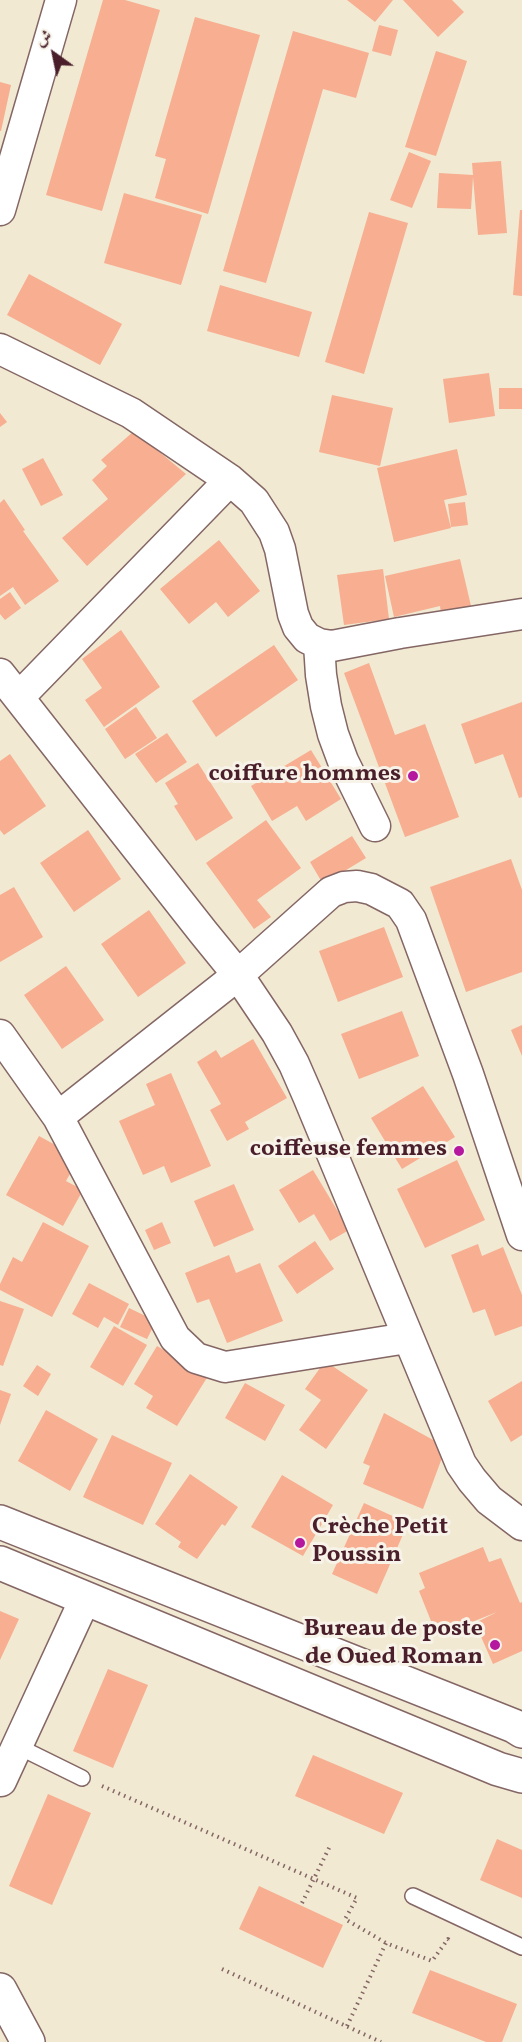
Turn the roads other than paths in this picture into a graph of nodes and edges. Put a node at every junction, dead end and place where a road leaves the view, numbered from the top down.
1 (61, 0) edge
2 (0, 210) edge
3 (0, 349) edge
4 (230, 480) junction
5 (522, 614) edge
6 (319, 644) junction
7 (0, 674) edge
8 (19, 697) junction
9 (375, 826) dead end
10 (238, 975) junction
11 (0, 1035) edge
12 (58, 1117) junction
13 (522, 1235) edge
14 (407, 1338) junction
15 (0, 1522) edge
16 (522, 1525) edge
17 (0, 1563) edge
18 (85, 1599) junction
19 (522, 1731) edge
20 (17, 1746) junction
21 (522, 1776) edge
22 (82, 1778) road end
23 (1, 1781) edge
24 (413, 1896) dead end
25 (522, 1947) edge
26 (0, 1990) edge
27 (28, 2042) edge

1 - 2 street
3 - 4 street
4 - 6 street
4 - 8 street
5 - 6 street
6 - 9 street
7 - 8 street
8 - 10 street
10 - 12 street
10 - 13 street
10 - 14 street
11 - 12 street
12 - 14 street
14 - 16 street
15 - 19 street
17 - 18 street
18 - 20 street
18 - 21 street
20 - 22 lane
20 - 23 street
24 - 25 lane
26 - 27 street

